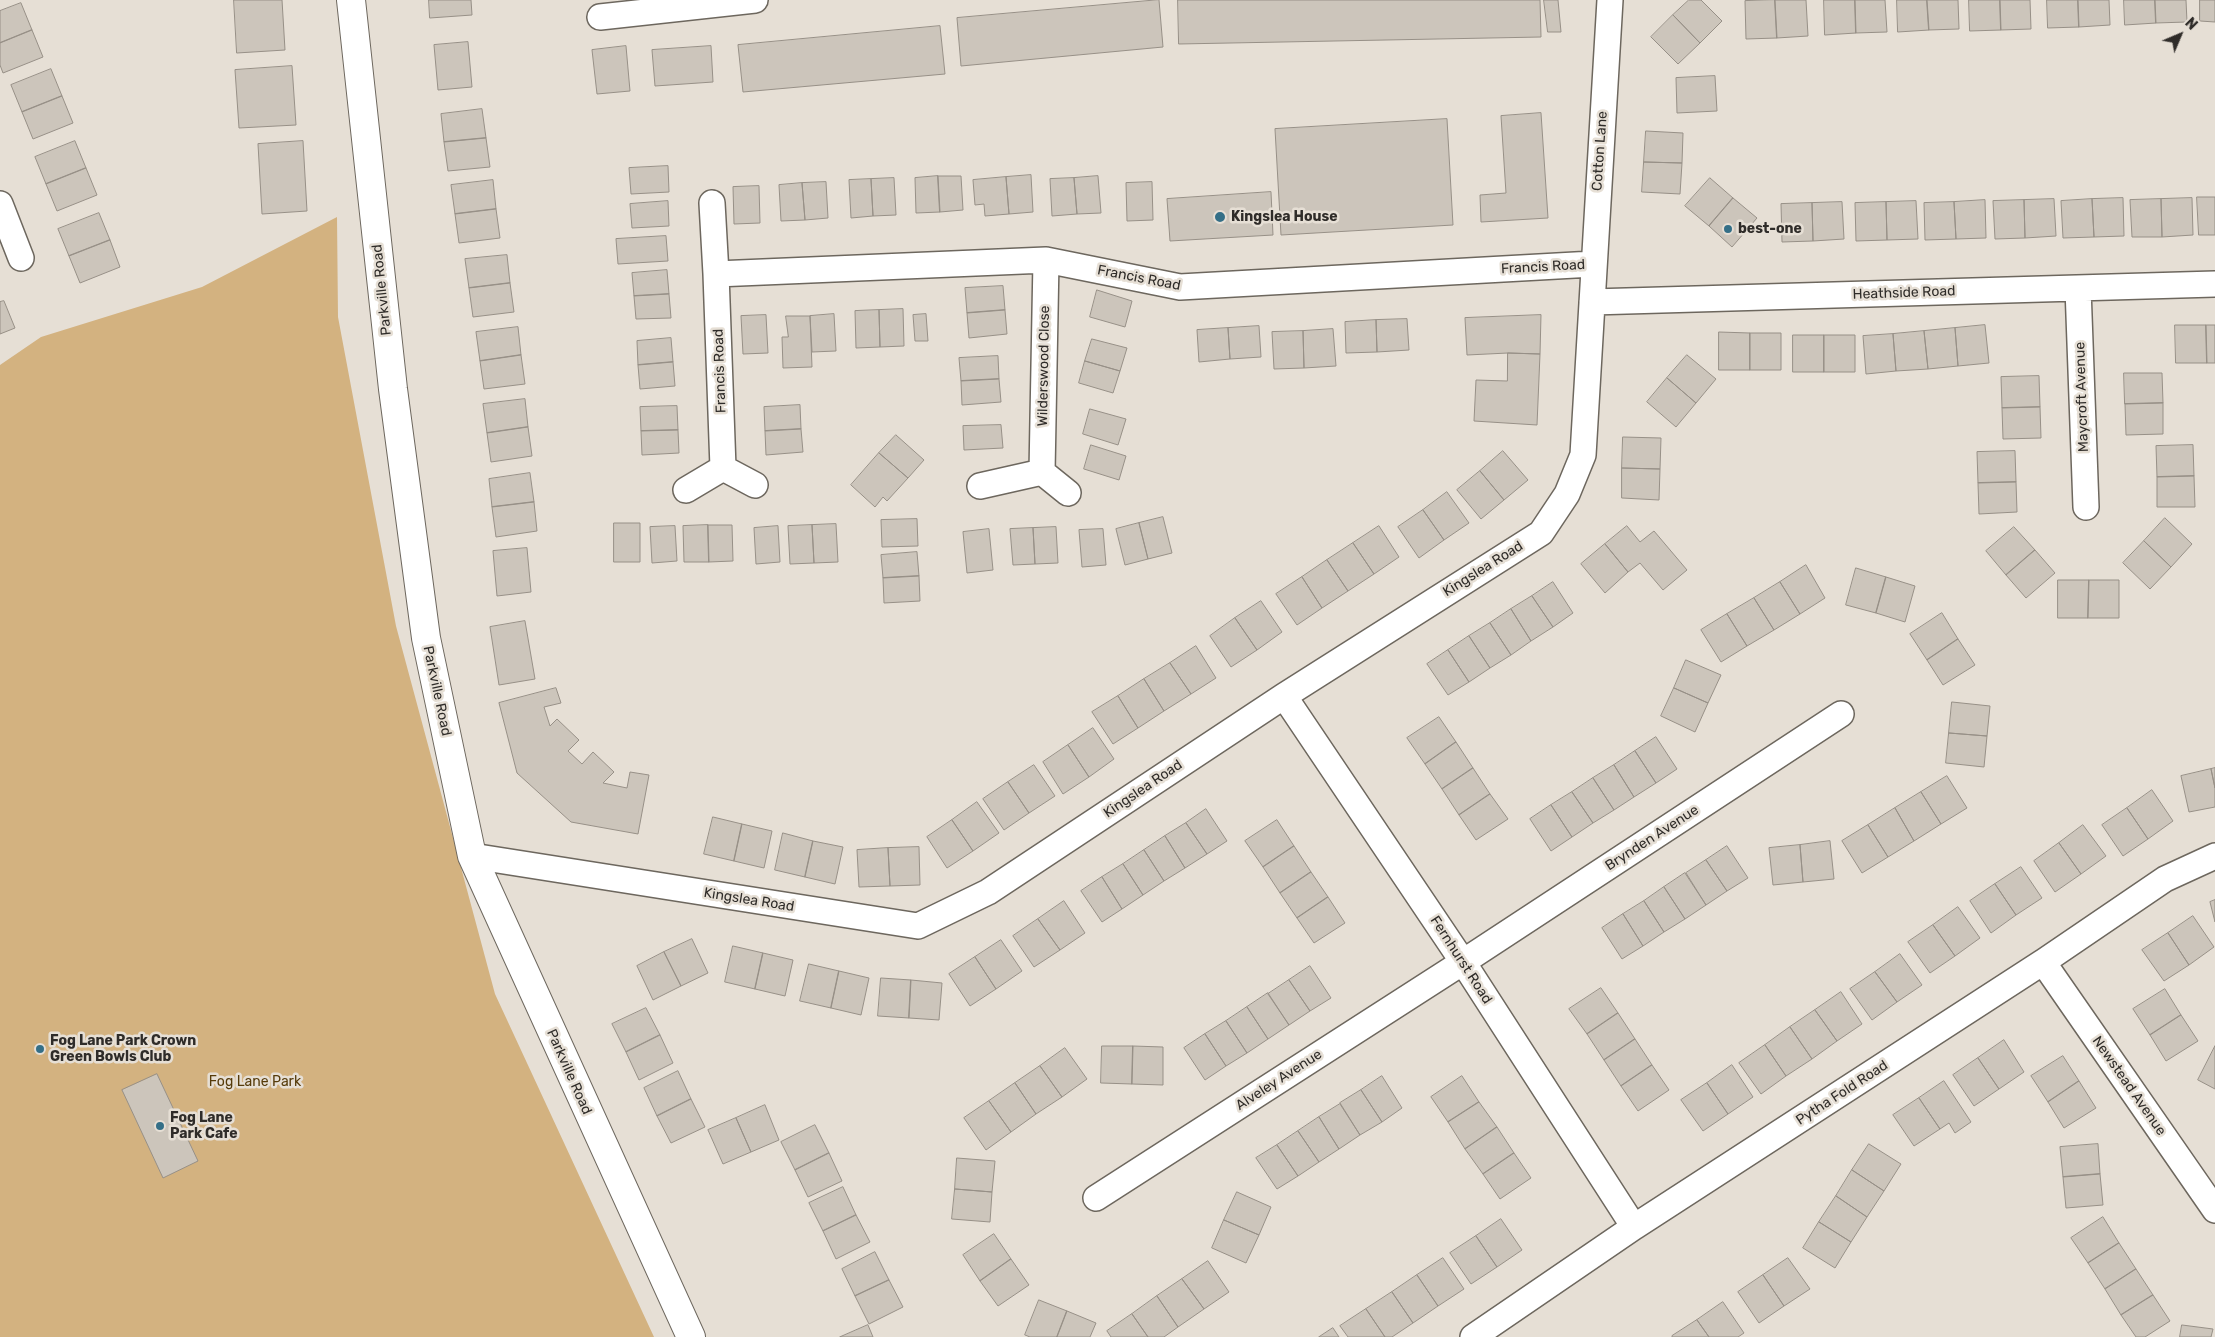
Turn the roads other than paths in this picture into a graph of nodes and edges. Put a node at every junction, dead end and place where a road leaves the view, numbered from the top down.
1 (351, 0) edge
2 (755, 0) edge
3 (1610, 0) edge
4 (600, 17) dead end
5 (712, 203) dead end
6 (0, 204) edge
7 (21, 258) dead end
8 (1046, 260) junction
9 (1593, 264) junction
10 (716, 274) junction
11 (2215, 284) edge
12 (2078, 288) junction
13 (1592, 302) junction
14 (723, 468) junction
15 (1042, 472) junction
16 (755, 485) dead end
17 (980, 486) dead end
18 (686, 490) dead end
19 (1068, 492) dead end
20 (2086, 507) dead end
21 (1284, 696) junction
22 (1841, 714) dead end
23 (472, 856) junction
24 (2215, 856) edge
25 (1463, 962) junction
26 (2043, 962) junction
27 (1096, 1198) dead end
28 (2215, 1210) edge
29 (1634, 1228) junction
30 (690, 1337) edge
31 (1473, 1337) edge

1 - 23 street, Parkville Road
2 - 4 street
3 - 9 street, Cotton Lane
5 - 10 street, Francis Road
6 - 7 street
8 - 9 street, Francis Road
8 - 10 street, Francis Road
8 - 15 street, Wilderswood Close
9 - 13 street, Cotton Lane
10 - 14 street, Francis Road
11 - 12 street, Heathside Road
12 - 13 street, Heathside Road
12 - 20 street, Maycroft Avenue
13 - 21 street, Kingslea Road
14 - 16 street
14 - 18 street
15 - 17 street
15 - 19 street
21 - 23 street, Kingslea Road
21 - 25 street, Fernhurst Road
22 - 25 street, Brynden Avenue
23 - 30 street, Parkville Road
24 - 26 street, Pytha Fold Road
25 - 27 street, Alveley Avenue
25 - 29 street, Fernhurst Road
26 - 28 street, Newstead Avenue
26 - 29 street, Pytha Fold Road
29 - 31 street, Pytha Fold Road

